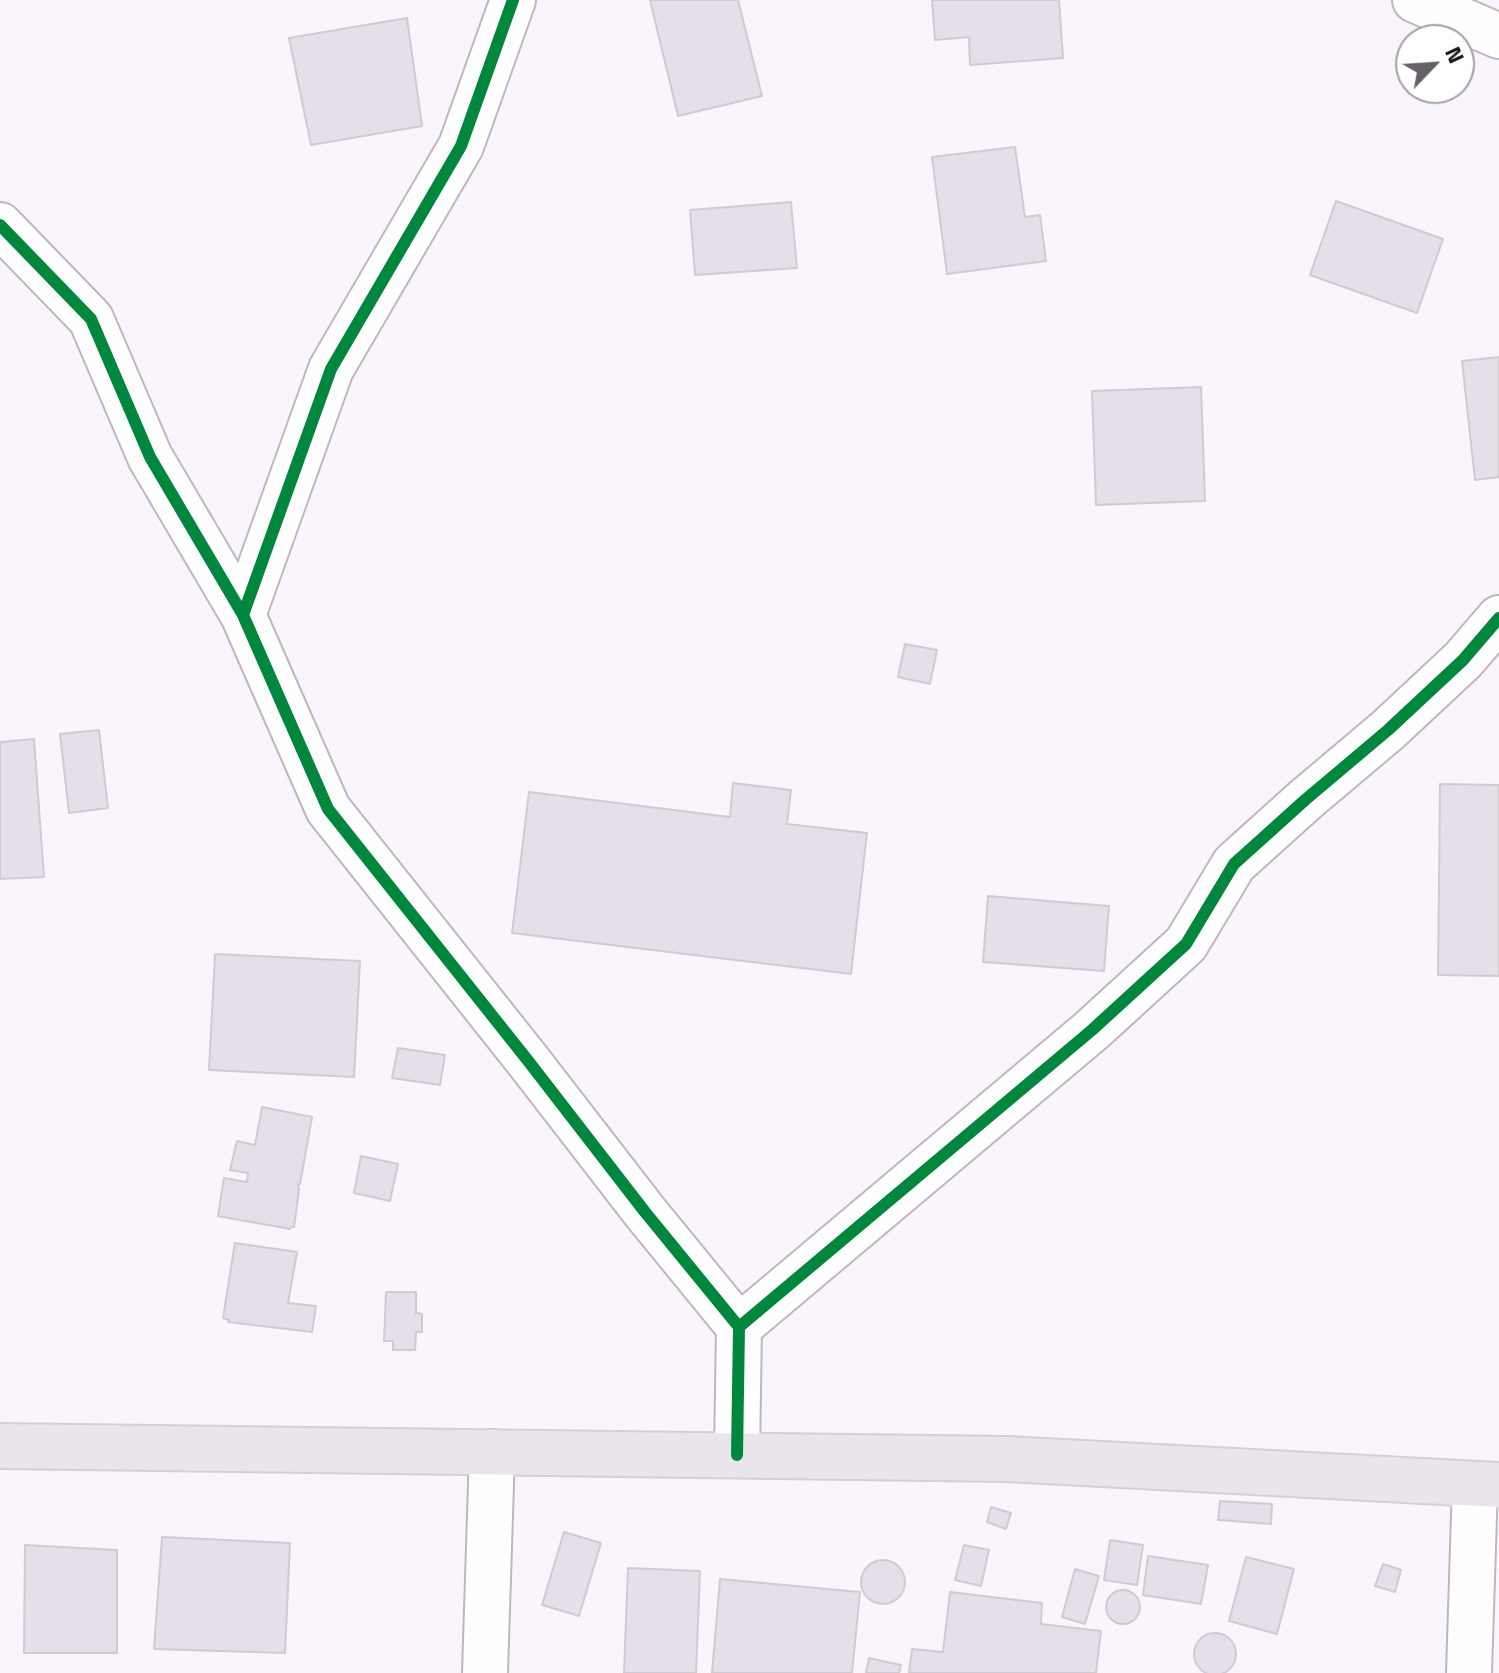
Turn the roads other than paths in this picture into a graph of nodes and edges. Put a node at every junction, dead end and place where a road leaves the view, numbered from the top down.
1 (513, 0) edge
2 (1415, 0) edge
3 (1499, 36) edge
4 (0, 225) edge
5 (243, 615) junction
6 (1499, 618) edge
7 (739, 1327) junction
8 (0, 1446) edge
9 (492, 1452) junction
10 (737, 1455) junction
11 (1487, 1484) edge
12 (485, 1673) edge
13 (1469, 1673) edge

1 - 5 street
2 - 3 street
4 - 5 street
5 - 7 street
6 - 7 street
7 - 10 street
8 - 9 main road
9 - 10 main road
9 - 12 street
10 - 11 main road
11 - 13 street

